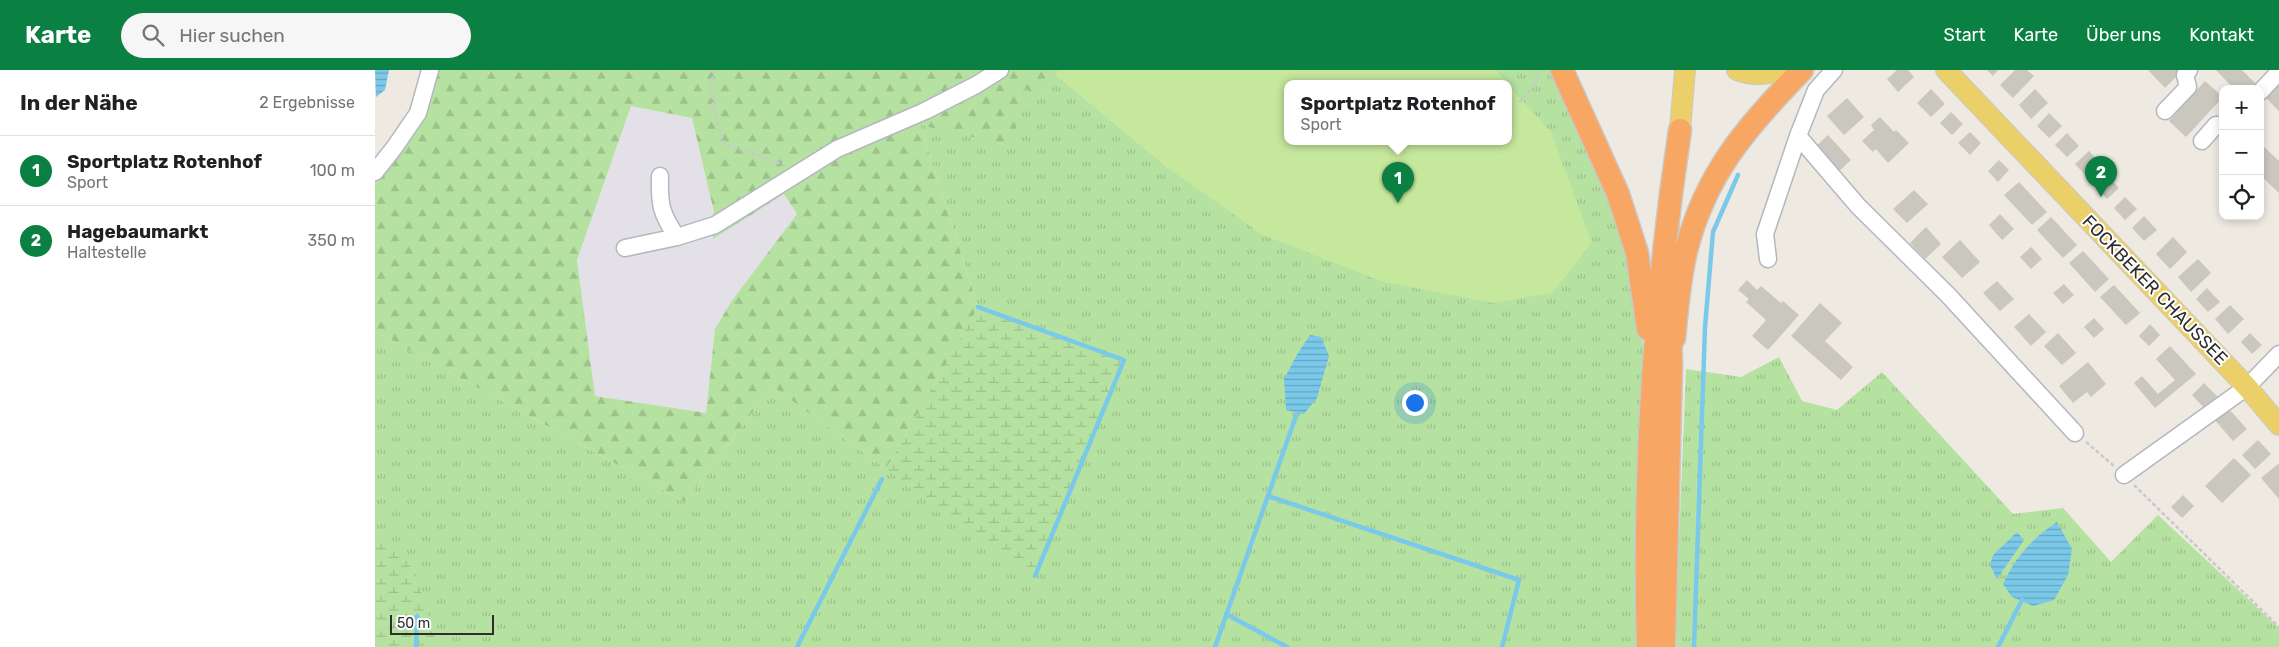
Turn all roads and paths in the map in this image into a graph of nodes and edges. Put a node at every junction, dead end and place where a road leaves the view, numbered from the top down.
1 (430, 70) edge
2 (715, 70) edge
3 (1000, 70) edge
4 (1535, 70) edge
5 (1562, 70) edge
6 (1685, 70) edge
7 (1737, 70) edge
8 (1780, 70) edge
9 (1802, 70) edge
10 (1834, 70) edge
11 (1946, 70) edge
12 (2189, 70) edge
13 (2279, 72) edge
14 (2264, 88) edge
15 (1519, 103) dead end
16 (2165, 111) dead end
17 (2219, 125) edge
18 (1680, 130) joint
19 (1798, 136) junction
20 (2202, 141) dead end
21 (804, 171) junction
22 (375, 172) edge
23 (660, 176) dead end
24 (677, 237) junction
25 (625, 248) dead end
26 (1768, 258) dead end
27 (2279, 354) edge
28 (1661, 368) junction
29 (2247, 387) junction
30 (2279, 425) edge
31 (2075, 433) joint
32 (2124, 475) junction
33 (2279, 627) edge
34 (1648, 647) edge
35 (1664, 647) edge

1 - 22 street
2 - 21 path
3 - 21 street
4 - 15 path
5 - 28 highway
6 - 18 main road
7 - 8 main road
9 - 28 highway
10 - 19 street
11 - 29 main road, FOCKBEKER CHAUSSEE
12 - 16 street
13 - 14 street
17 - 20 street
18 - 28 highway
19 - 26 street
19 - 31 street
21 - 24 street
23 - 24 street
24 - 25 street
27 - 29 street
28 - 34 highway
28 - 35 highway
29 - 30 main road, FOCKBEKER CHAUSSEE
29 - 32 street
31 - 32 path
32 - 33 path

